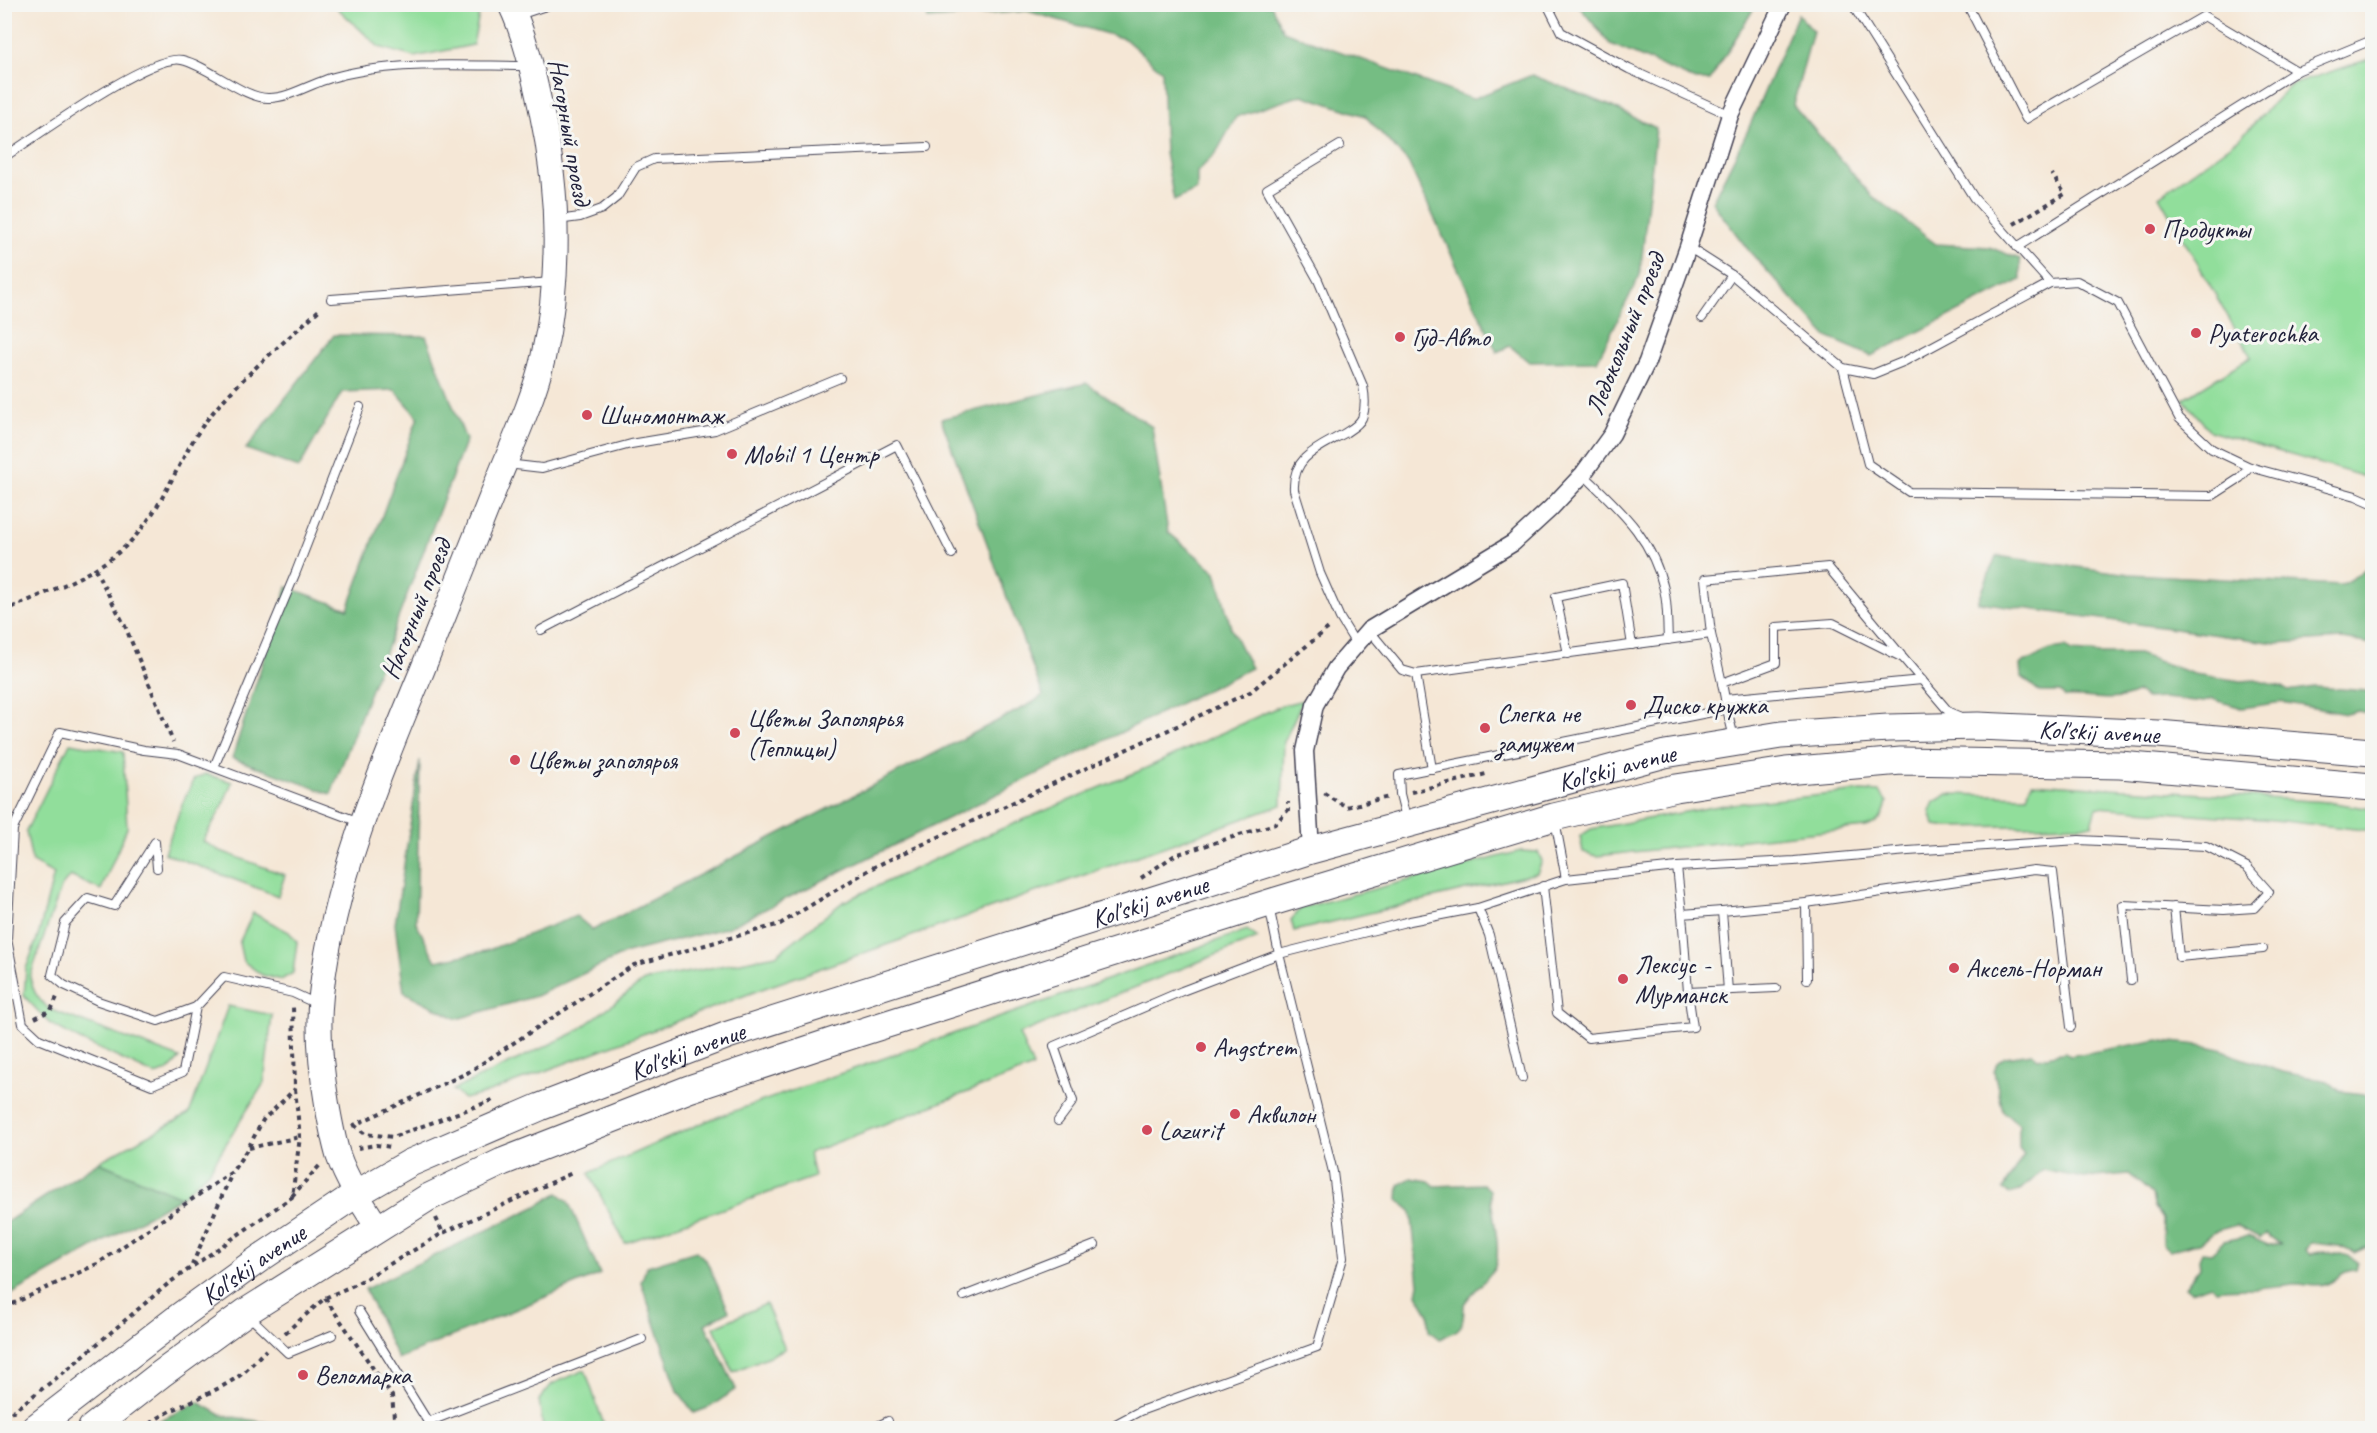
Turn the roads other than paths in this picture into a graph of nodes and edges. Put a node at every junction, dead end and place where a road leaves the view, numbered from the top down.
1 (552, 4) edge
2 (1547, 4) edge
3 (1783, 4) edge
4 (1852, 4) edge
5 (1967, 4) edge
6 (513, 10) edge
7 (2373, 40) edge
8 (531, 66) junction
9 (2297, 70) junction
10 (1730, 115) junction
11 (1340, 145) dead end
12 (927, 147) dead end
13 (4, 157) edge
14 (557, 220) junction
15 (1688, 247) junction
16 (2017, 247) junction
17 (1732, 275) junction
18 (554, 282) junction
19 (2050, 283) junction
20 (331, 299) road end
21 (1702, 318) dead end
22 (1843, 368) junction
23 (840, 378) dead end
24 (360, 407) dead end
25 (504, 464) junction
26 (2250, 467) junction
27 (1583, 474) junction
28 (2373, 503) edge
29 (952, 554) dead end
30 (541, 630) dead end
31 (1370, 630) junction
32 (1711, 634) junction
33 (1668, 640) junction
34 (1356, 644) junction
35 (1632, 645) junction
36 (1568, 654) junction
37 (1903, 658) junction
38 (1416, 675) junction
39 (1922, 680) junction
40 (1722, 683) junction
41 (1725, 699) junction
42 (1727, 709) junction
43 (1978, 726) junction
44 (1736, 743) junction
45 (2373, 752) edge
46 (214, 767) junction
47 (1432, 770) junction
48 (2373, 787) edge
49 (1554, 817) junction
50 (362, 823) junction
51 (1408, 824) junction
52 (1311, 850) junction
53 (1677, 867) junction
54 (157, 868) dead end
55 (1566, 879) junction
56 (1543, 886) junction
57 (1322, 887) junction
58 (1269, 903) junction
59 (1806, 903) junction
60 (2174, 907) junction
61 (1478, 908) junction
62 (1722, 911) junction
63 (1682, 914) junction
64 (2264, 949) dead end
65 (1278, 954) junction
66 (1808, 980) dead end
67 (2131, 980) dead end
68 (1776, 988) dead end
69 (1728, 991) junction
70 (1688, 992) junction
71 (320, 1006) junction
72 (196, 1007) junction
73 (2071, 1027) dead end
74 (1522, 1078) dead end
75 (1058, 1121) dead end
76 (356, 1194) junction
77 (378, 1228) junction
78 (1095, 1245) dead end
79 (964, 1296) dead end
80 (359, 1311) dead end
81 (246, 1312) junction
82 (332, 1335) dead end
83 (642, 1340) dead end
84 (888, 1421) dead end
85 (35, 1428) edge
86 (92, 1428) edge
87 (873, 1428) edge
88 (1108, 1428) edge

1 - 6 lane
2 - 10 lane
3 - 10 street, Ледокольный проезд
4 - 16 lane
5 - 9 lane
6 - 8 main road, Нагорный проезд
7 - 9 lane
8 - 13 lane
8 - 14 main road, Нагорный проезд
9 - 16 lane
10 - 15 street, Ледокольный проезд
11 - 34 lane
12 - 14 lane
14 - 18 main road, Нагорный проезд
15 - 17 lane
15 - 27 street, Ледокольный проезд
16 - 19 lane
17 - 21 lane
17 - 22 lane
18 - 20 lane
18 - 25 main road, Нагорный проезд
19 - 22 lane
19 - 26 lane
22 - 26 lane
23 - 25 lane
24 - 46 lane
25 - 50 main road, Нагорный проезд
26 - 28 lane
27 - 31 street, Ледокольный проезд
27 - 33 lane
29 - 30 lane
31 - 34 street, Ледокольный проезд
31 - 38 lane
32 - 33 lane
32 - 37 lane
32 - 40 lane
33 - 35 lane
34 - 52 street, Ледокольный проезд
35 - 36 lane
35 - 36 lane
36 - 38 lane
37 - 39 lane
37 - 40 lane
38 - 47 lane
39 - 41 lane
39 - 43 lane
40 - 41 lane
41 - 42 lane
42 - 44 lane
42 - 47 lane
43 - 44 main road, Kol'skij avenue
43 - 45 main road, Kol'skij avenue
44 - 51 main road, Kol'skij avenue
46 - 50 lane
46 - 72 lane
47 - 51 lane
48 - 49 main road, Kol'skij avenue
49 - 55 lane
49 - 57 main road, Kol'skij avenue
50 - 71 main road, Нагорный проезд
51 - 52 main road, Kol'skij avenue
52 - 57 main road
52 - 76 main road, Kol'skij avenue
53 - 55 lane
53 - 60 lane
53 - 63 lane
54 - 72 lane
55 - 56 lane
56 - 61 lane
56 - 70 lane
57 - 58 main road, Kol'skij avenue
58 - 65 lane
58 - 77 main road, Kol'skij avenue
59 - 62 lane
59 - 66 lane
59 - 73 lane
60 - 64 lane
60 - 67 lane
61 - 65 lane
61 - 74 lane
62 - 63 lane
62 - 69 lane
63 - 70 lane
65 - 75 lane
65 - 88 lane
68 - 69 lane
69 - 70 lane
71 - 72 lane
71 - 76 main road, Нагорный проезд
76 - 77 main road, Нагорный проезд
76 - 85 main road, Kol'skij avenue
77 - 81 main road, Kol'skij avenue
78 - 79 lane
80 - 83 lane
81 - 82 lane
81 - 86 main road, Kol'skij avenue
84 - 87 lane

